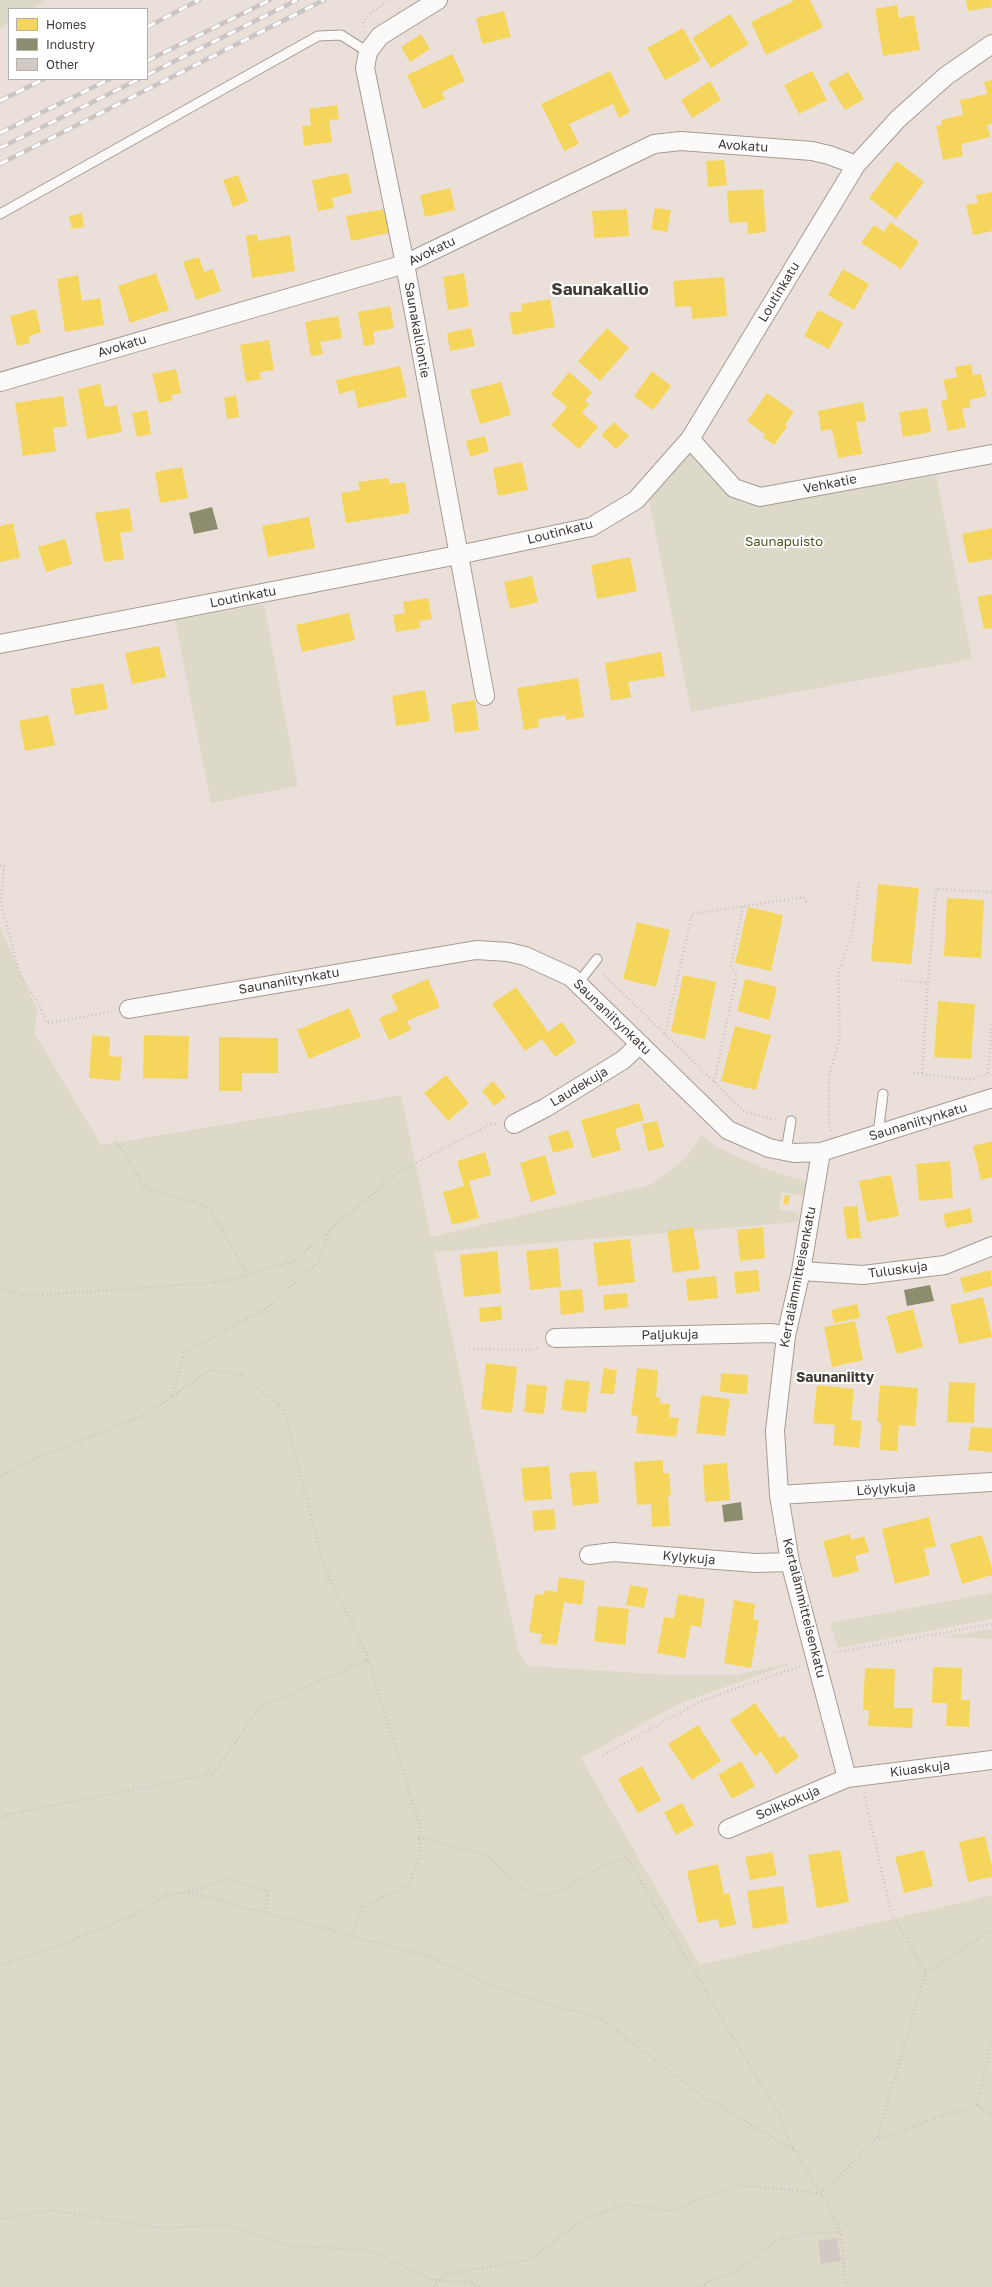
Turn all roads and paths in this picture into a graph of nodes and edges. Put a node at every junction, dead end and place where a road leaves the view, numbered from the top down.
1 (438, 0) edge
2 (992, 44) edge
3 (368, 52) junction
4 (856, 165) junction
5 (0, 214) edge
6 (405, 264) junction
7 (0, 382) edge
8 (690, 439) junction
9 (992, 454) edge
10 (458, 556) junction
11 (0, 644) edge
12 (485, 696) dead end
13 (0, 865) edge
14 (859, 883) dead end
15 (992, 892) edge
16 (808, 905) dead end
17 (743, 906) junction
18 (595, 962) joint
19 (900, 980) dead end
20 (928, 983) junction
21 (578, 984) junction
22 (129, 1009) joint
23 (992, 1022) edge
24 (665, 1034) junction
25 (640, 1044) junction
26 (992, 1072) edge
27 (914, 1073) dead end
28 (922, 1074) junction
29 (988, 1074) junction
30 (714, 1082) junction
31 (883, 1094) dead end
32 (992, 1098) edge
33 (791, 1123) joint
34 (514, 1124) joint
35 (878, 1134) junction
36 (116, 1141) dead end
37 (830, 1149) junction
38 (786, 1151) junction
39 (330, 1229) junction
40 (992, 1246) edge
41 (801, 1271) junction
42 (248, 1274) junction
43 (0, 1288) edge
44 (786, 1336) junction
45 (555, 1338) joint
46 (469, 1350) dead end
47 (172, 1396) junction
48 (0, 1477) edge
49 (992, 1482) edge
50 (779, 1495) junction
51 (589, 1555) dead end
52 (790, 1562) junction
53 (992, 1624) edge
54 (824, 1657) junction
55 (368, 1660) junction
56 (603, 1755) dead end
57 (992, 1760) edge
58 (855, 1777) junction
59 (0, 1819) edge
60 (728, 1829) dead end
61 (419, 1837) junction
62 (188, 1892) junction
63 (266, 1913) junction
64 (992, 1930) edge
65 (352, 1936) junction
66 (0, 1965) edge
67 (926, 1972) junction
68 (992, 2038) edge
69 (977, 2105) junction
70 (992, 2115) edge
71 (877, 2138) junction
72 (794, 2150) junction
73 (821, 2193) junction
74 (0, 2219) edge
75 (841, 2232) junction
76 (440, 2280) junction
77 (434, 2287) edge
78 (480, 2287) edge
79 (701, 2287) edge
80 (846, 2287) edge

1 - 3 street
2 - 4 street, Loutinkatu
3 - 5 lane
3 - 6 street, Saunakalliontie
4 - 6 street, Avokatu
4 - 8 street, Loutinkatu
6 - 7 street, Avokatu
6 - 10 street, Saunakalliontie
8 - 9 street, Vehkatie
8 - 10 street, Loutinkatu
10 - 11 street, Loutinkatu
10 - 12 street, Saunakalliontie
13 - 22 path
14 - 37 path
15 - 20 path
16 - 17 path
17 - 24 path
17 - 30 path
18 - 21 lane
18 - 24 path
19 - 20 path
20 - 28 path
21 - 22 street, Saunaniitynkatu
21 - 25 street, Saunaniitynkatu
23 - 29 path
24 - 30 path
25 - 34 street, Laudekuja
25 - 38 street, Saunaniitynkatu
26 - 29 path
27 - 28 path
28 - 29 path
30 - 33 path
31 - 35 lane
32 - 35 street, Saunaniitynkatu
33 - 38 lane
34 - 39 path
35 - 37 street, Saunaniitynkatu
36 - 42 path
37 - 38 street, Saunaniitynkatu
37 - 41 street, Kertalämmitteisenkatu
39 - 42 path
39 - 47 path
40 - 41 street, Tuluskuja
41 - 44 street, Kertalämmitteisenkatu
42 - 43 path
44 - 45 street, Paljukuja
44 - 50 street, Kertalämmitteisenkatu
45 - 46 path
47 - 48 path
47 - 55 path
49 - 50 street, Löylykuja
50 - 52 street, Kertalämmitteisenkatu
51 - 52 street, Kylykuja
52 - 54 street, Kertalämmitteisenkatu
53 - 54 path
54 - 56 path
54 - 58 street, Kertalämmitteisenkatu
55 - 59 path
55 - 61 path
57 - 58 street, Kiuaskuja
58 - 60 street, Soikkokuja
58 - 67 path
61 - 65 path
61 - 72 path
62 - 63 path
62 - 63 path
62 - 66 path
63 - 65 path
64 - 67 path
65 - 72 path
67 - 71 path
68 - 69 path
69 - 70 path
69 - 71 path
71 - 73 path
72 - 73 path
73 - 75 path
73 - 76 path
74 - 76 path
75 - 79 path
75 - 80 path
76 - 77 path
76 - 78 path

